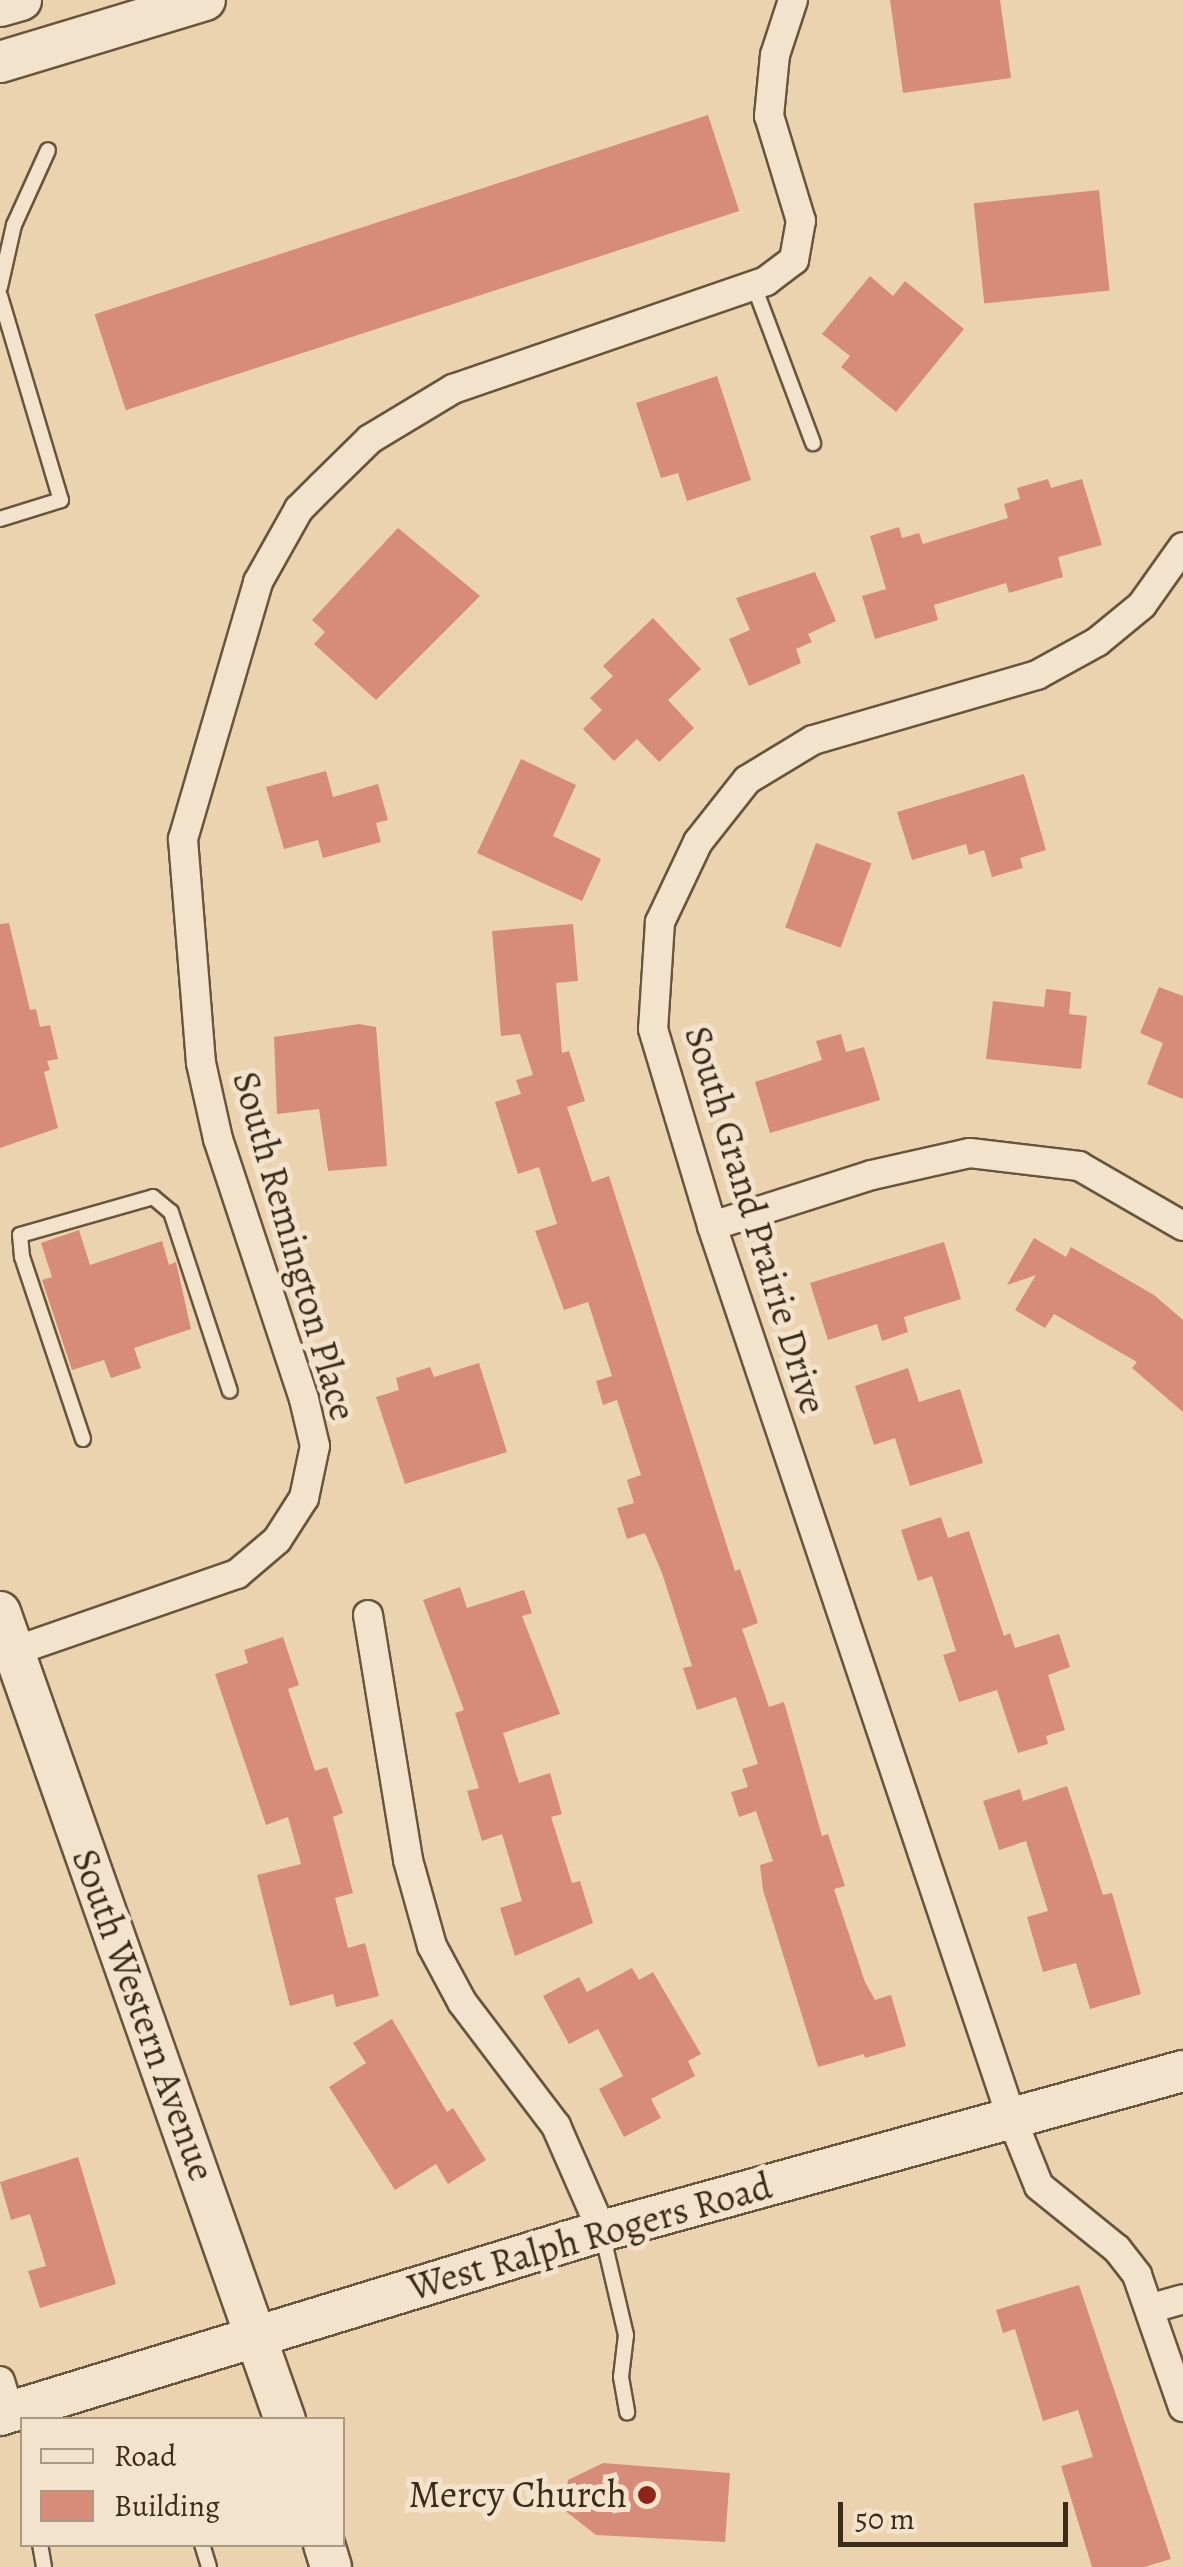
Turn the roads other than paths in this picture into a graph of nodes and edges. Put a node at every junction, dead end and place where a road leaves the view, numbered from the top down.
1 (22, 0) edge
2 (205, 0) edge
3 (793, 0) edge
4 (0, 6) edge
5 (0, 62) edge
6 (48, 150) dead end
7 (754, 286) junction
8 (0, 287) edge
9 (0, 296) edge
10 (3, 317) edge
11 (813, 443) dead end
12 (0, 519) edge
13 (1183, 546) edge
14 (712, 1226) junction
15 (1183, 1226) edge
16 (230, 1391) dead end
17 (82, 1439) dead end
18 (0, 1612) edge
19 (368, 1615) dead end
20 (7, 1654) edge
21 (1183, 2071) edge
22 (1012, 2120) junction
23 (602, 2231) junction
24 (1183, 2299) edge
25 (1152, 2308) junction
26 (258, 2334) junction
27 (3, 2402) edge
28 (1183, 2407) edge
29 (627, 2412) dead end
30 (283, 2417) edge

1 - 4 street
2 - 5 street
3 - 7 street, South Remington Place
6 - 8 lane
7 - 11 lane
7 - 20 street, South Remington Place
9 - 10 lane
10 - 12 lane
13 - 14 street, South Grand Prairie Drive
14 - 15 street
14 - 22 street, South Grand Prairie Drive
16 - 17 lane
18 - 20 street, South Western Avenue
19 - 23 street
20 - 26 street, South Western Avenue
21 - 22 street, West Ralph Rogers Road
22 - 23 street, West Ralph Rogers Road
22 - 25 street, South Grand Prairie Drive
23 - 26 street, West Ralph Rogers Road
23 - 29 lane
24 - 25 street
25 - 28 street, South Grand Prairie Drive
26 - 27 street, West Ralph Rogers Road
26 - 30 street, South Western Avenue

